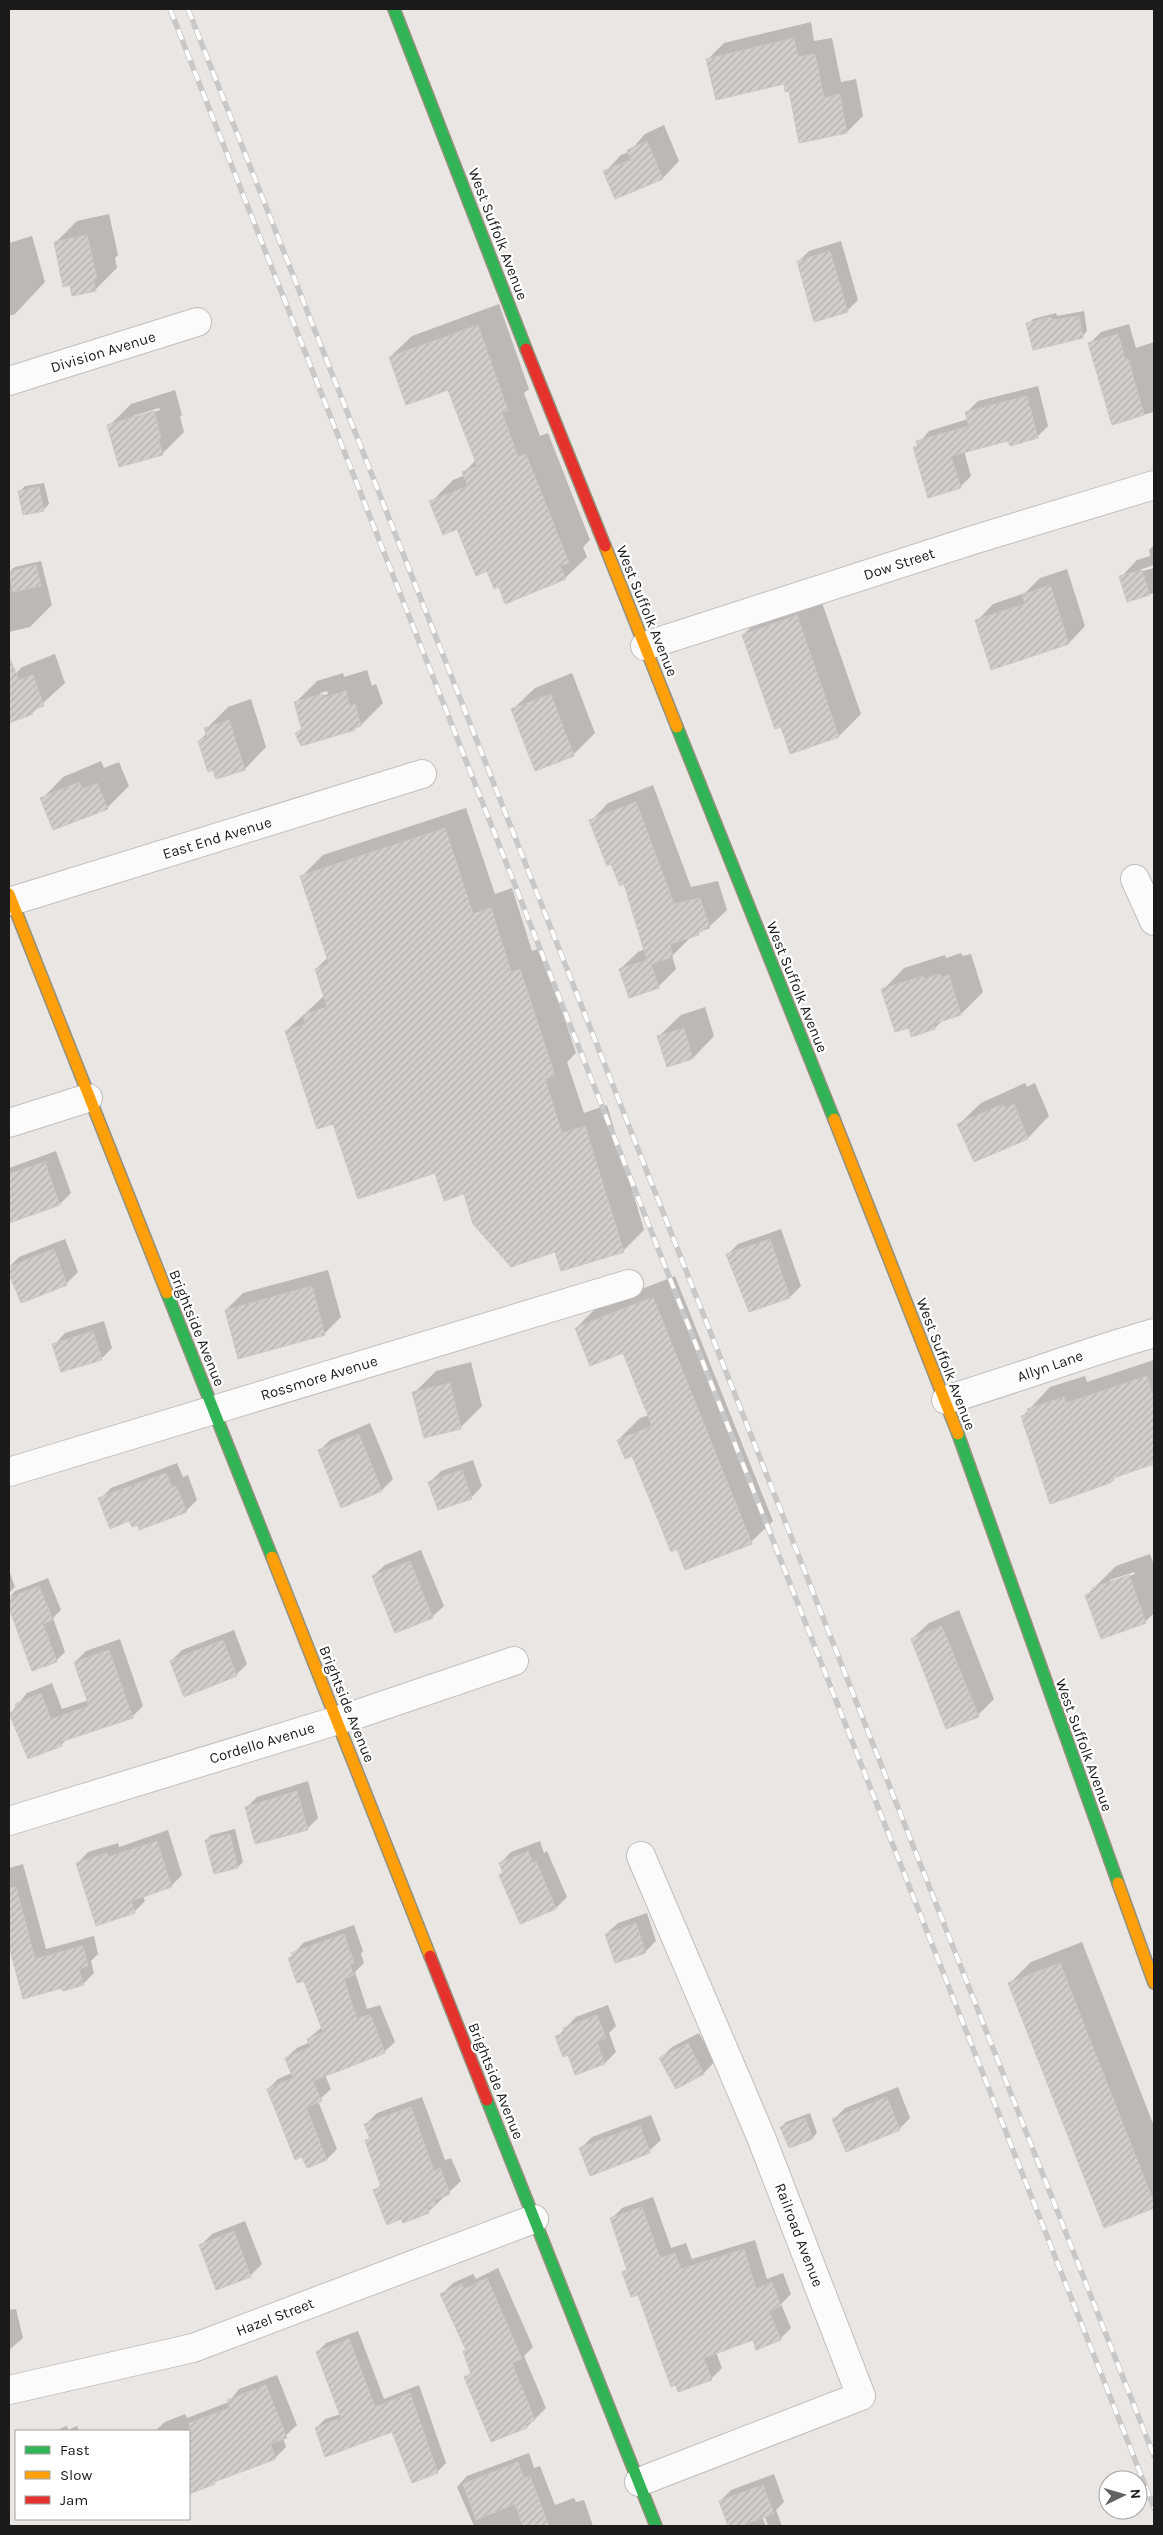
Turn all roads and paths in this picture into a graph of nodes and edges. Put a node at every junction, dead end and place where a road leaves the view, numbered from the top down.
1 (394, 9) edge
2 (197, 322) dead end
3 (9, 381) edge
4 (1154, 485) edge
5 (645, 646) junction
6 (422, 774) dead end
7 (1135, 879) dead end
8 (10, 897) edge
9 (1154, 921) edge
10 (88, 1098) junction
11 (9, 1123) edge
12 (628, 1284) dead end
13 (1154, 1333) edge
14 (946, 1400) junction
15 (213, 1410) junction
16 (9, 1472) edge
17 (514, 1661) dead end
18 (337, 1720) junction
19 (9, 1821) edge
20 (641, 1856) dead end
21 (1154, 1983) edge
22 (534, 2219) junction
23 (9, 2390) edge
24 (639, 2482) junction
25 (656, 2526) edge

1 - 5 main road, West Suffolk Avenue
2 - 3 street, Division Avenue
4 - 5 street, Dow Street
5 - 14 main road, West Suffolk Avenue
6 - 8 street, East End Avenue
7 - 9 street
8 - 10 main road, Brightside Avenue
10 - 11 street
10 - 15 main road, Brightside Avenue
12 - 15 street, Rossmore Avenue
13 - 14 street, Allyn Lane
14 - 21 main road, West Suffolk Avenue
15 - 16 street, Rossmore Avenue
15 - 18 main road, Brightside Avenue
17 - 18 street, Cordello Avenue
18 - 19 street, Cordello Avenue
18 - 22 main road, Brightside Avenue
20 - 24 street, Railroad Avenue
22 - 23 street, Hazel Street
22 - 24 main road, Brightside Avenue
24 - 25 main road, Brightside Avenue

